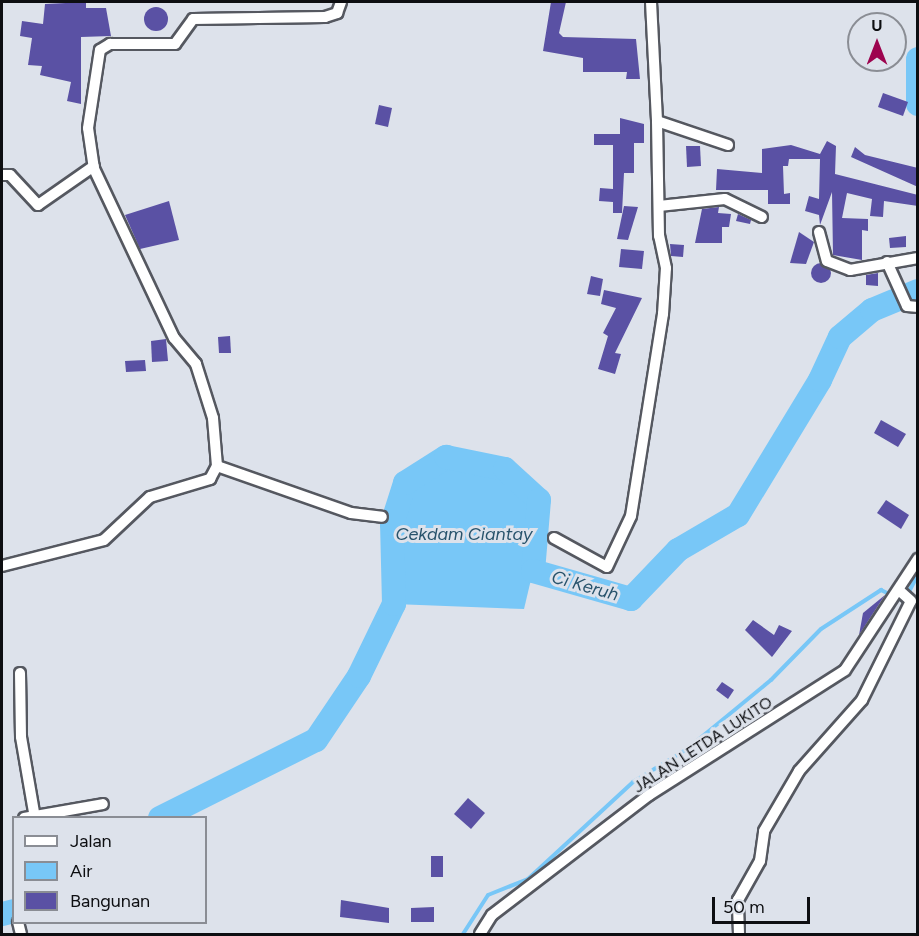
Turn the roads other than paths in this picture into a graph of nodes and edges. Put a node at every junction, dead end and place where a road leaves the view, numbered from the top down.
1 (341, 2) edge
2 (651, 2) edge
3 (657, 121) junction
4 (728, 145) dead end
5 (94, 166) junction
6 (2, 175) edge
7 (659, 206) junction
8 (762, 217) dead end
9 (819, 232) dead end
10 (918, 258) edge
11 (887, 262) junction
12 (912, 306) edge
13 (217, 466) junction
14 (382, 517) dead end
15 (554, 538) dead end
16 (918, 559) edge
17 (2, 566) edge
18 (901, 595) junction
19 (20, 673) dead end
20 (103, 804) dead end
21 (29, 815) edge
22 (480, 934) edge
23 (739, 934) edge

1 - 5 street
2 - 3 street
3 - 4 street
3 - 7 street
5 - 6 street
5 - 13 street
7 - 8 street
7 - 15 street
9 - 11 street
10 - 11 street
11 - 12 street
13 - 14 street
13 - 17 street
16 - 18 street, JALAN LETDA LUKITO
18 - 22 street, JALAN LETDA LUKITO
18 - 23 street
19 - 21 street
20 - 21 street

